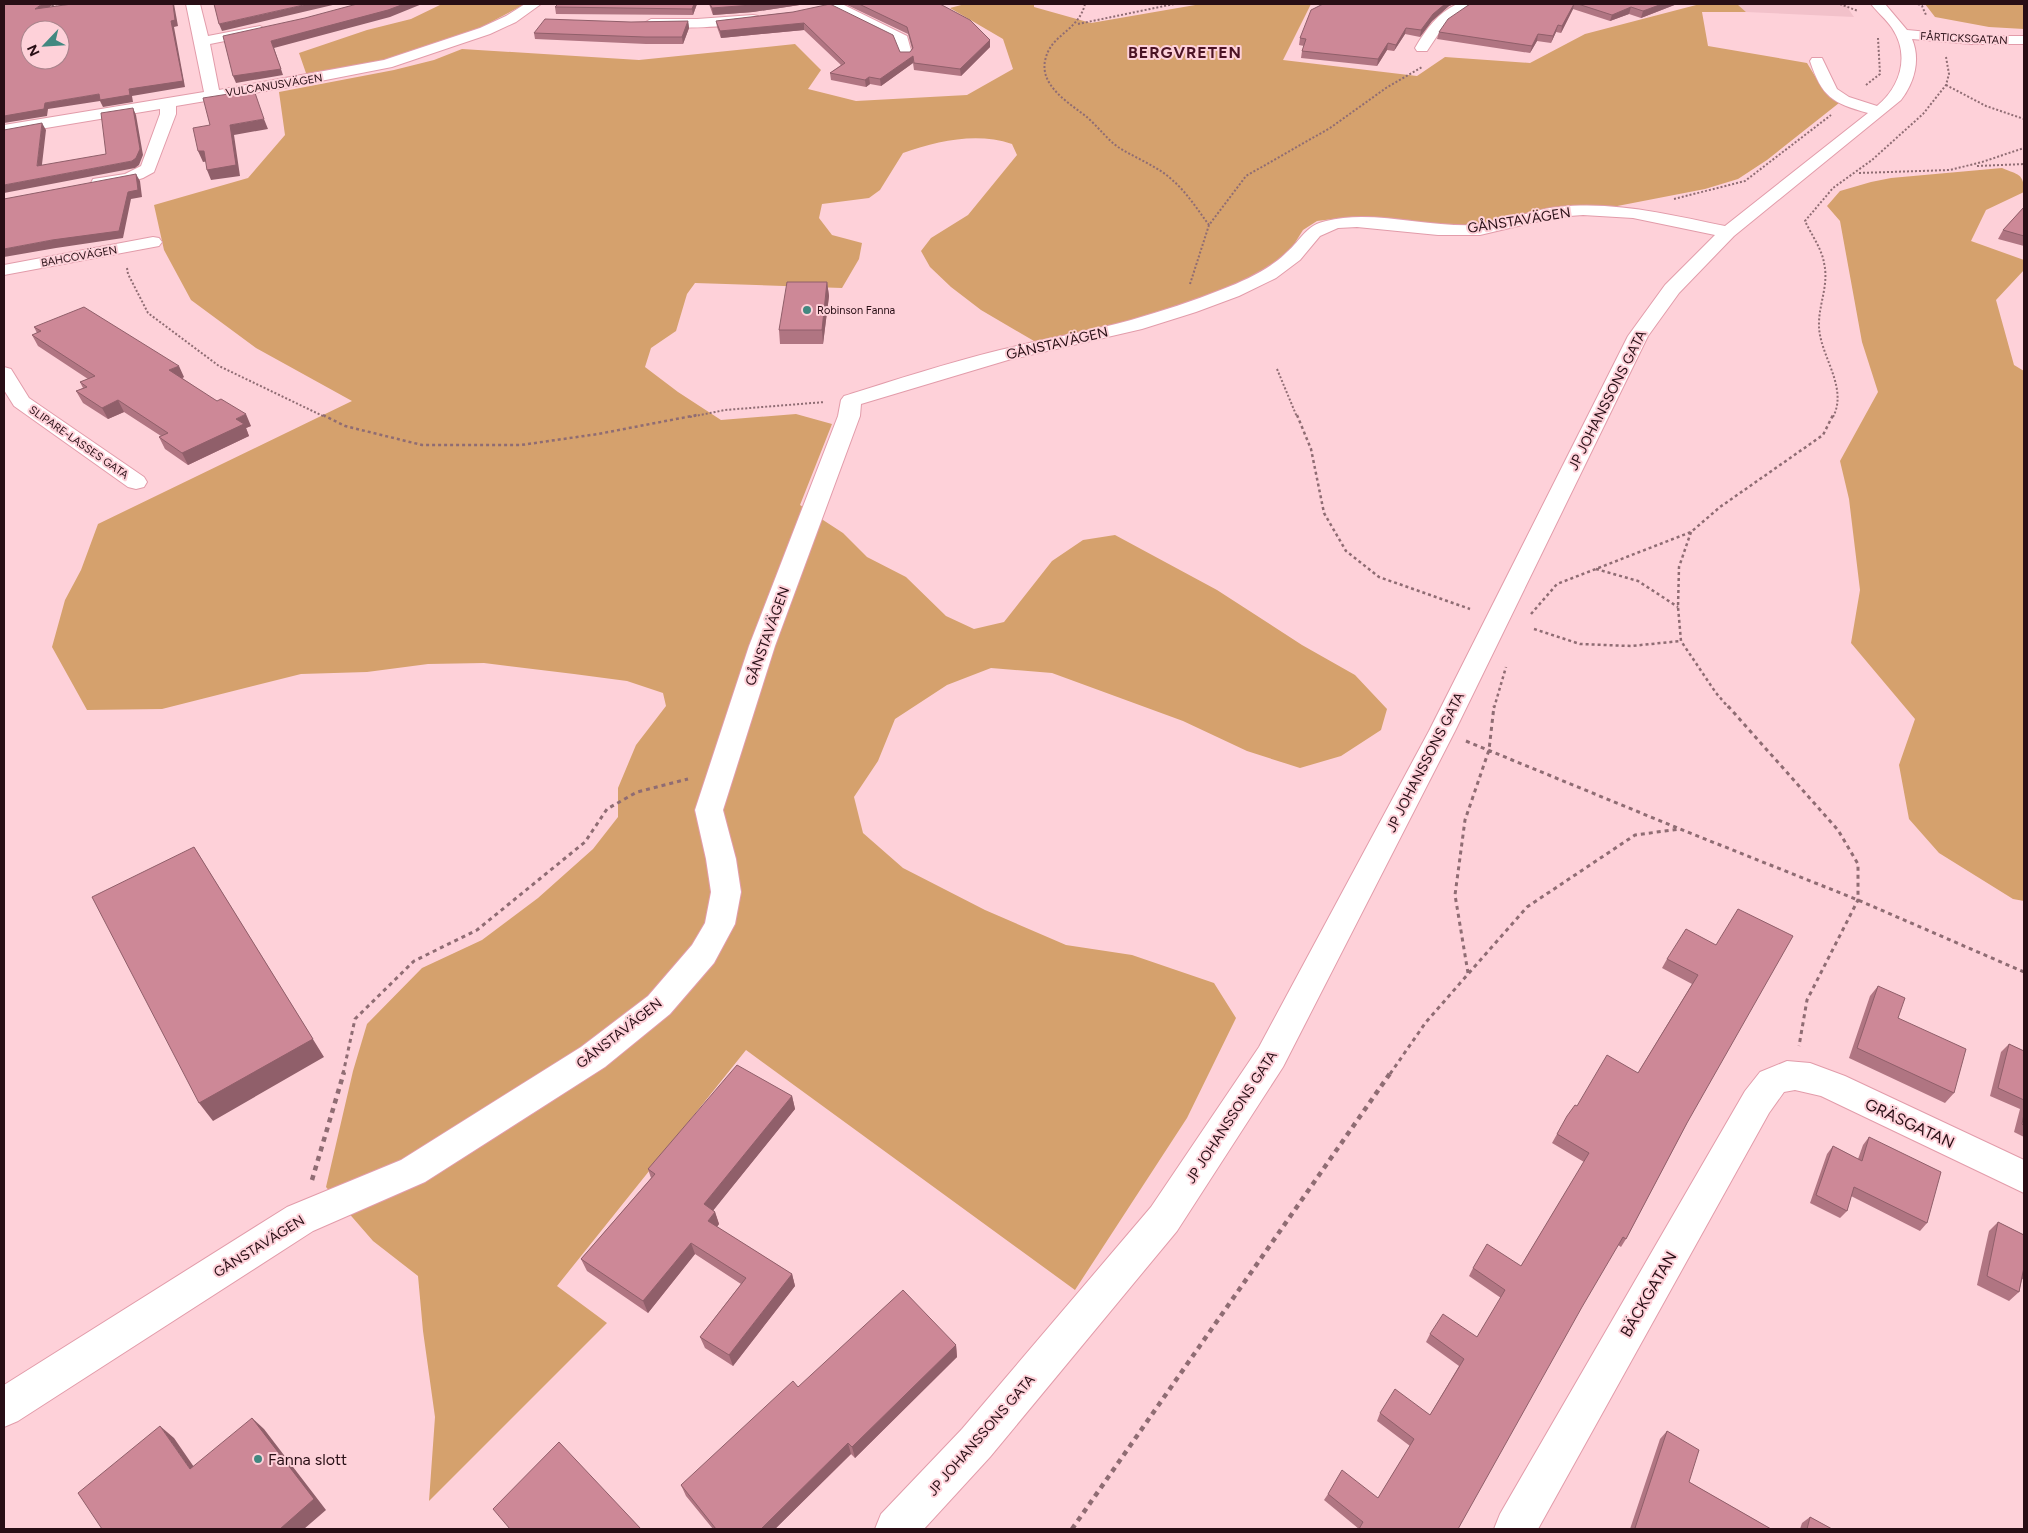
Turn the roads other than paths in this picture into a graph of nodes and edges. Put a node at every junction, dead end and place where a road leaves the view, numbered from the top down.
1 (193, 4) edge
2 (534, 4) edge
3 (833, 4) edge
4 (1468, 4) edge
5 (1878, 4) edge
6 (817, 8) edge
7 (762, 18) edge
8 (511, 19) junction
9 (533, 19) dead end
10 (639, 23) edge
11 (270, 28) edge
12 (1905, 34) junction
13 (2024, 40) edge
14 (202, 41) junction
15 (1422, 48) dead end
16 (905, 54) edge
17 (1817, 61) dead end
18 (212, 95) junction
19 (168, 103) junction
20 (1880, 111) junction
21 (4, 130) edge
22 (81, 186) edge
23 (1728, 232) junction
24 (153, 242) dead end
25 (4, 270) edge
26 (4, 373) edge
27 (12, 405) edge
28 (136, 482) dead end
29 (1795, 1074) joint
30 (2024, 1177) edge
31 (4, 1407) edge
32 (896, 1529) edge
33 (1515, 1529) edge

1 - 14 street
2 - 8 street, VULCANUSVÄGEN
3 - 6 street
3 - 16 street
4 - 15 street
5 - 12 street
7 - 10 street
8 - 9 street
8 - 18 street, VULCANUSVÄGEN
11 - 14 street
12 - 13 street, FÅRTICKSGATAN
12 - 20 street, JP JOHANSSONS GATA
14 - 18 street
17 - 20 street
18 - 19 street, VULCANUSVÄGEN
19 - 21 street, VULCANUSVÄGEN
19 - 22 street
20 - 23 street, JP JOHANSSONS GATA
23 - 31 street, GÅNSTAVÄGEN
23 - 32 street, JP JOHANSSONS GATA
24 - 25 street, BAHCOVÄGEN
26 - 27 street
27 - 28 street, SLIPARE-LASSES GATA
29 - 30 street, GRÄSGATAN
29 - 33 street, BÄCKGATAN

